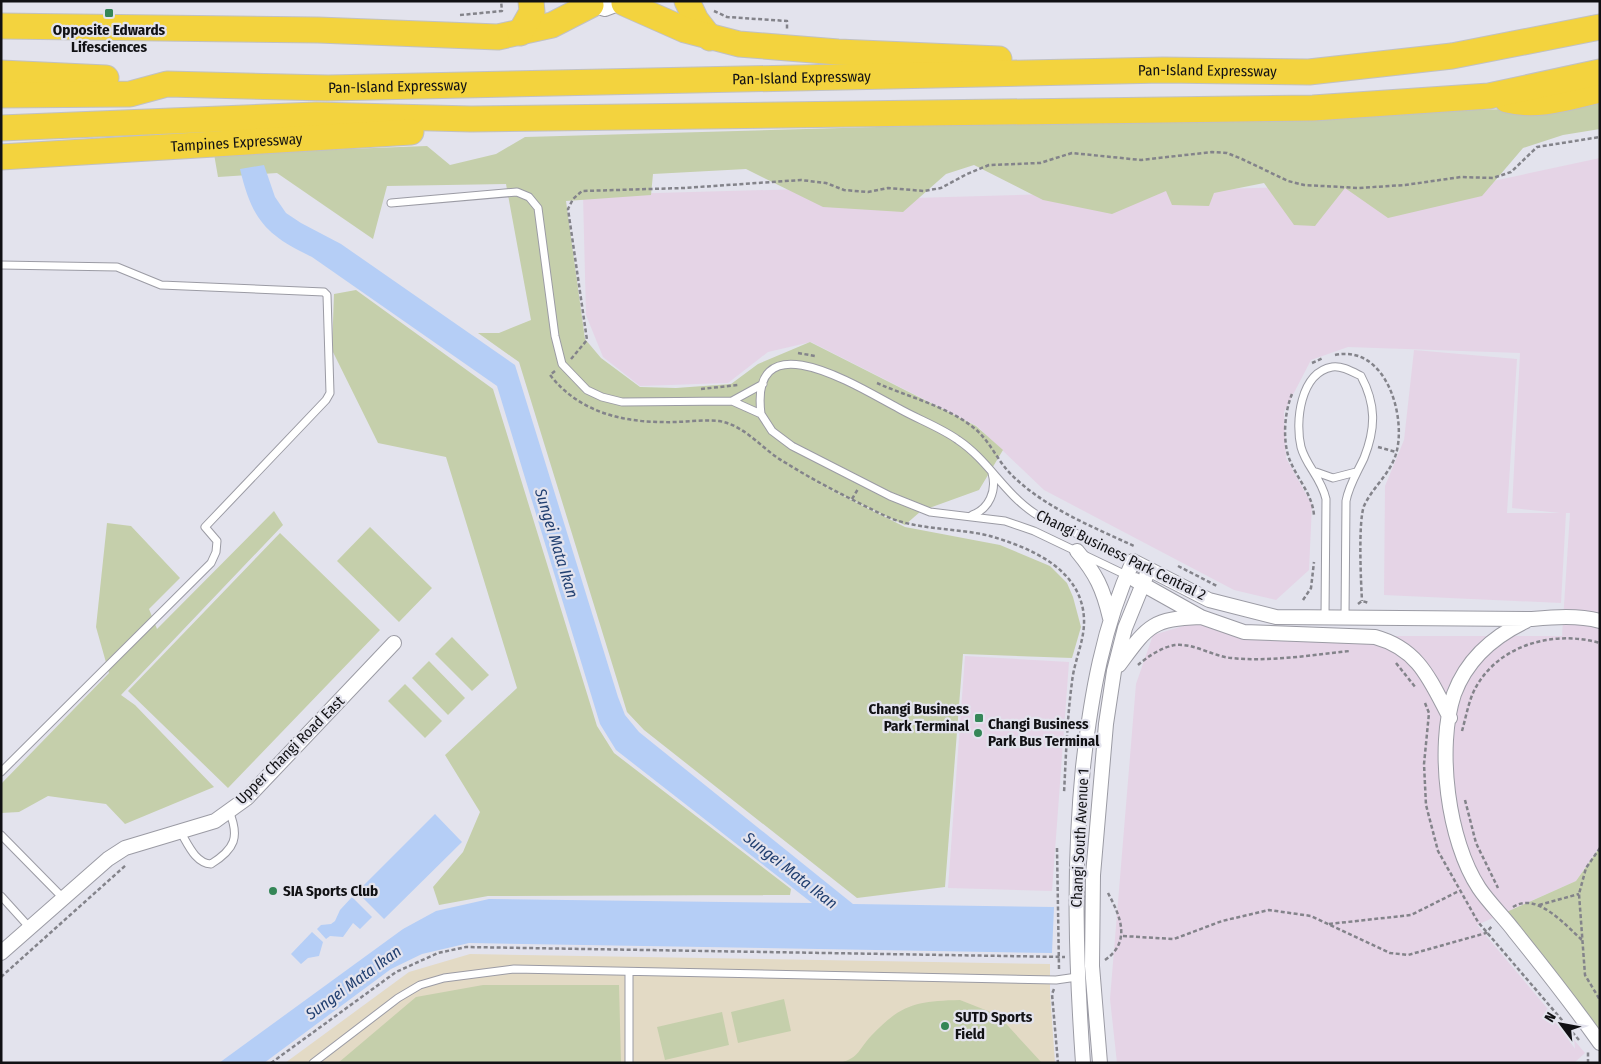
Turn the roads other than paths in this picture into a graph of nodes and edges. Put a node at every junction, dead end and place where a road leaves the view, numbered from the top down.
1 (532, 1) edge
2 (686, 1) edge
3 (588, 2) edge
4 (624, 2) edge
5 (1, 26) edge
6 (1600, 27) edge
7 (520, 33) junction
8 (710, 38) junction
9 (1164, 70) junction
10 (1600, 72) edge
11 (1, 73) edge
12 (167, 84) junction
13 (1600, 90) edge
14 (1, 95) edge
15 (1489, 96) junction
16 (471, 119) junction
17 (1, 128) edge
18 (1, 157) edge
19 (391, 203) dead end
20 (1, 265) edge
21 (763, 384) junction
22 (732, 401) junction
23 (761, 414) junction
24 (1316, 472) junction
25 (1356, 472) junction
26 (992, 473) junction
27 (969, 516) junction
28 (1077, 551) junction
29 (1133, 561) junction
30 (1148, 569) junction
31 (1126, 575) junction
32 (1142, 583) junction
33 (1325, 612) junction
34 (1345, 612) junction
35 (1201, 617) junction
36 (1110, 618) junction
37 (1532, 618) junction
38 (1600, 621) edge
39 (394, 643) dead end
40 (1114, 671) junction
41 (1450, 718) junction
42 (1, 772) edge
43 (229, 811) junction
44 (180, 831) junction
45 (2, 838) edge
46 (1, 896) edge
47 (64, 899) junction
48 (30, 928) junction
49 (1, 953) edge
50 (629, 973) junction
51 (1077, 977) junction
52 (1600, 1043) edge
53 (313, 1063) edge
54 (629, 1063) edge
55 (1083, 1063) edge
56 (1100, 1063) edge

1 - 7 highway
2 - 8 highway
3 - 4 street
3 - 7 highway
4 - 8 highway
5 - 7 highway
6 - 9 highway, Pan-Island Expressway
8 - 9 highway
9 - 12 highway, Pan-Island Expressway
10 - 15 highway, Pan-Island Expressway
11 - 12 highway
12 - 14 highway, Pan-Island Expressway
13 - 15 highway
15 - 16 highway, Pan-Island Expressway
16 - 17 highway, Pan-Island Expressway
16 - 18 highway, Tampines Expressway
19 - 22 lane
20 - 42 lane
21 - 22 lane, Changi Business Park Central 2
21 - 23 lane
21 - 26 lane, Changi Business Park Central 2
22 - 23 lane
23 - 27 lane, Changi Business Park Central 2
24 - 25 lane
24 - 25 lane
24 - 33 lane
25 - 34 lane
26 - 27 lane
26 - 29 lane, Changi Business Park Central 2
27 - 28 lane, Changi Business Park Central 2
28 - 31 lane, Changi Business Park Central 2
28 - 36 street, Changi Business Park Central 2
29 - 30 street, Changi Business Park Central 2
29 - 31 street, Changi South Avenue 1
30 - 32 street, Changi South Avenue 1
30 - 33 street, Changi Business Park Central 2
31 - 32 street, Changi Business Park Central 2
31 - 36 street, Changi South Avenue 1
32 - 35 street, Changi Business Park Central 2
32 - 40 street, Changi South Avenue 1
33 - 34 street, Changi Business Park Central 2
34 - 37 street, Changi Business Park Central 2
35 - 40 street, Changi South Avenue 1
35 - 41 street, Changi Business Park Central 2
36 - 51 street, Changi South Avenue 1
37 - 38 street, Changi Business Park Central 2
37 - 41 street
39 - 43 street, Upper Changi Road East
40 - 56 street, Changi South Avenue 1
41 - 52 street
43 - 44 street, Upper Changi Road East
43 - 44 lane
44 - 47 street, Upper Changi Road East
45 - 47 lane
46 - 48 lane
47 - 48 street, Upper Changi Road East
48 - 49 street, Upper Changi Road East
50 - 51 lane
50 - 53 lane
50 - 54 lane
51 - 55 street, Changi South Avenue 1

